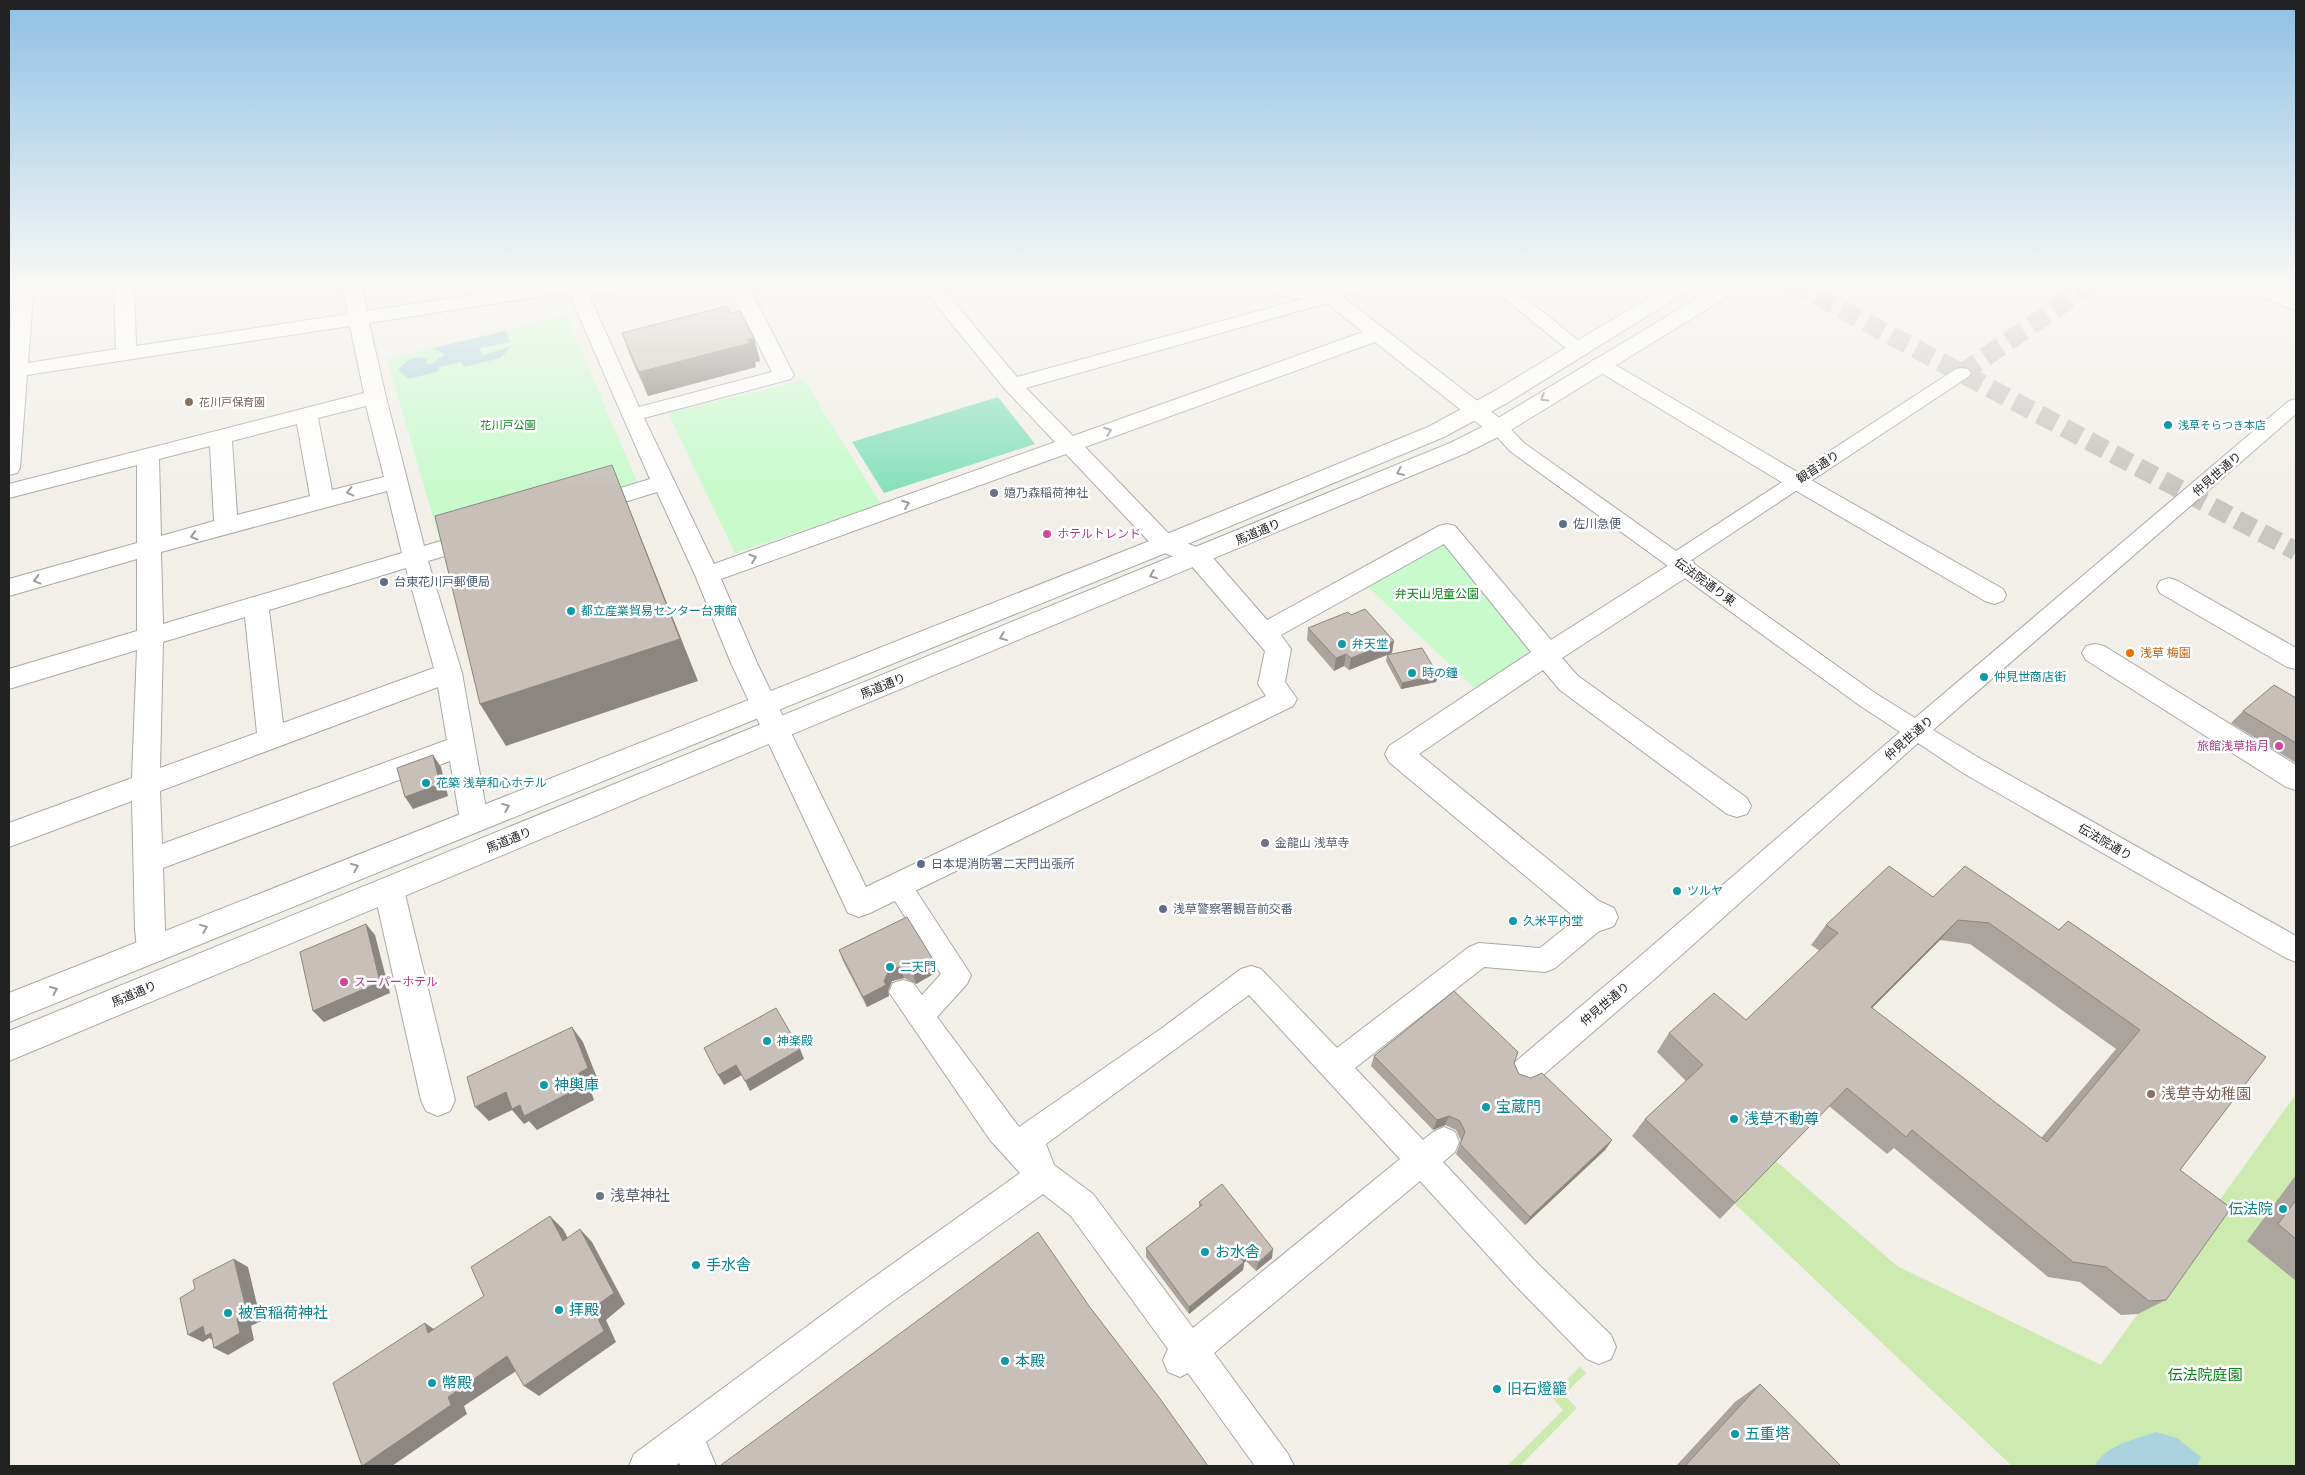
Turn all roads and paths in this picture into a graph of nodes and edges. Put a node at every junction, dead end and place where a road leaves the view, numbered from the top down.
1 (15, 352) edge
2 (140, 352) edge
3 (365, 352) edge
4 (604, 352) edge
5 (772, 352) edge
6 (985, 352) edge
7 (1133, 352) edge
8 (1328, 352) edge
9 (1401, 352) edge
10 (1583, 352) edge
11 (1597, 352) edge
12 (1600, 352) edge
13 (126, 354) joint
14 (1590, 357) junction
15 (13, 372) edge
16 (1962, 373) tunnel mouth
17 (1012, 385) junction
18 (375, 397) junction
19 (2296, 405) edge
20 (1476, 411) junction
21 (306, 414) junction
22 (632, 415) junction
23 (1498, 428) junction
24 (221, 437) junction
25 (1069, 445) junction
26 (148, 455) junction
27 (9, 468) edge
28 (397, 481) junction
29 (664, 482) junction
30 (1796, 482) junction
31 (9, 491) edge
32 (322, 499) junction
33 (564, 512) edge
34 (226, 527) junction
35 (499, 532) edge
36 (1165, 544) junction
37 (149, 549) junction
38 (415, 557) junction
39 (1198, 557) junction
40 (1679, 564) junction
41 (707, 574) junction
42 (9, 587) edge
43 (2169, 587) dead end
44 (1994, 595) dead end
45 (256, 605) junction
46 (1264, 633) junction
47 (150, 636) junction
48 (2095, 653) dead end
49 (1546, 657) junction
50 (2296, 660) edge
51 (449, 673) junction
52 (9, 679) edge
53 (763, 704) junction
54 (776, 730) junction
55 (1916, 731) junction
56 (271, 738) junction
57 (461, 746) junction
58 (2296, 779) edge
59 (146, 784) junction
60 (1738, 806) dead end
61 (474, 820) junction
62 (9, 835) edge
63 (149, 861) junction
64 (898, 885) junction
65 (389, 890) junction
66 (1602, 917) joint
67 (153, 949) junction
68 (2296, 950) edge
69 (904, 992) dead end
70 (9, 1008) edge
71 (921, 1016) junction
72 (9, 1046) edge
73 (1335, 1066) junction
74 (1524, 1072) dead end
75 (438, 1100) dead end
76 (1433, 1151) junction
77 (1044, 1175) junction
78 (1599, 1347) dead end
79 (1186, 1355) junction
80 (692, 1452) edge
81 (646, 1466) edge
82 (1276, 1466) edge

1 - 15 street
2 - 13 street
3 - 18 street
4 - 22 street
5 - 22 street
6 - 17 street
7 - 17 street
25 -> 8 street
9 - 20 street
10 - 14 street
11 - 14 street, 馬道通り
12 - 14 street, 馬道通り
13 - 15 street
14 - 20 street, 馬道通り
14 -> 23 street, 馬道通り
14 - 30 street
15 - 27 street
16 - 30 street, 観音通り
17 - 25 street
18 - 21 street
18 - 28 street
19 - 55 street, 仲見世通り
20 - 23 street
20 - 36 street, 馬道通り
21 - 24 street
21 - 32 street
22 - 29 street
23 -> 39 street, 馬道通り
23 - 40 street, 伝法院通り東
24 - 26 street
24 - 34 street
25 - 36 street
41 -> 25 street
26 - 31 street
26 - 37 street
28 -> 32 street
28 - 38 street
29 - 33 street
29 - 41 street
30 - 40 street, 観音通り
30 - 44 street
32 - 34 street
34 -> 37 street
35 - 38 street
36 - 39 street
36 - 53 street, 馬道通り
37 -> 42 street
37 - 47 street
38 - 45 street
38 - 51 street
39 - 46 street
39 -> 54 street, 馬道通り
40 - 49 street
40 - 55 street, 伝法院通り東
41 - 53 street
43 - 50 street
45 - 47 street
45 - 56 street
46 - 49 street
46 - 64 street
47 - 52 street
47 - 59 street
48 - 58 street
49 - 60 street
49 - 66 street
51 - 56 street
51 - 57 street
53 - 54 street
61 -> 53 street, 馬道通り
54 - 64 street
54 - 65 street, 馬道通り
55 - 68 street, 伝法院通り
55 - 74 street, 仲見世通り
56 - 59 street
57 - 61 street
57 - 63 street
59 - 62 street
59 - 63 street
67 -> 61 street, 馬道通り
63 - 67 street
64 - 71 street
65 - 72 street, 馬道通り
65 - 75 street
66 - 73 street
70 -> 67 street, 馬道通り
69 - 71 street
71 - 77 street
73 - 76 street
73 - 77 street
76 - 78 street
76 - 79 street
77 - 79 street
77 - 80 street
79 - 82 street
80 - 81 street

